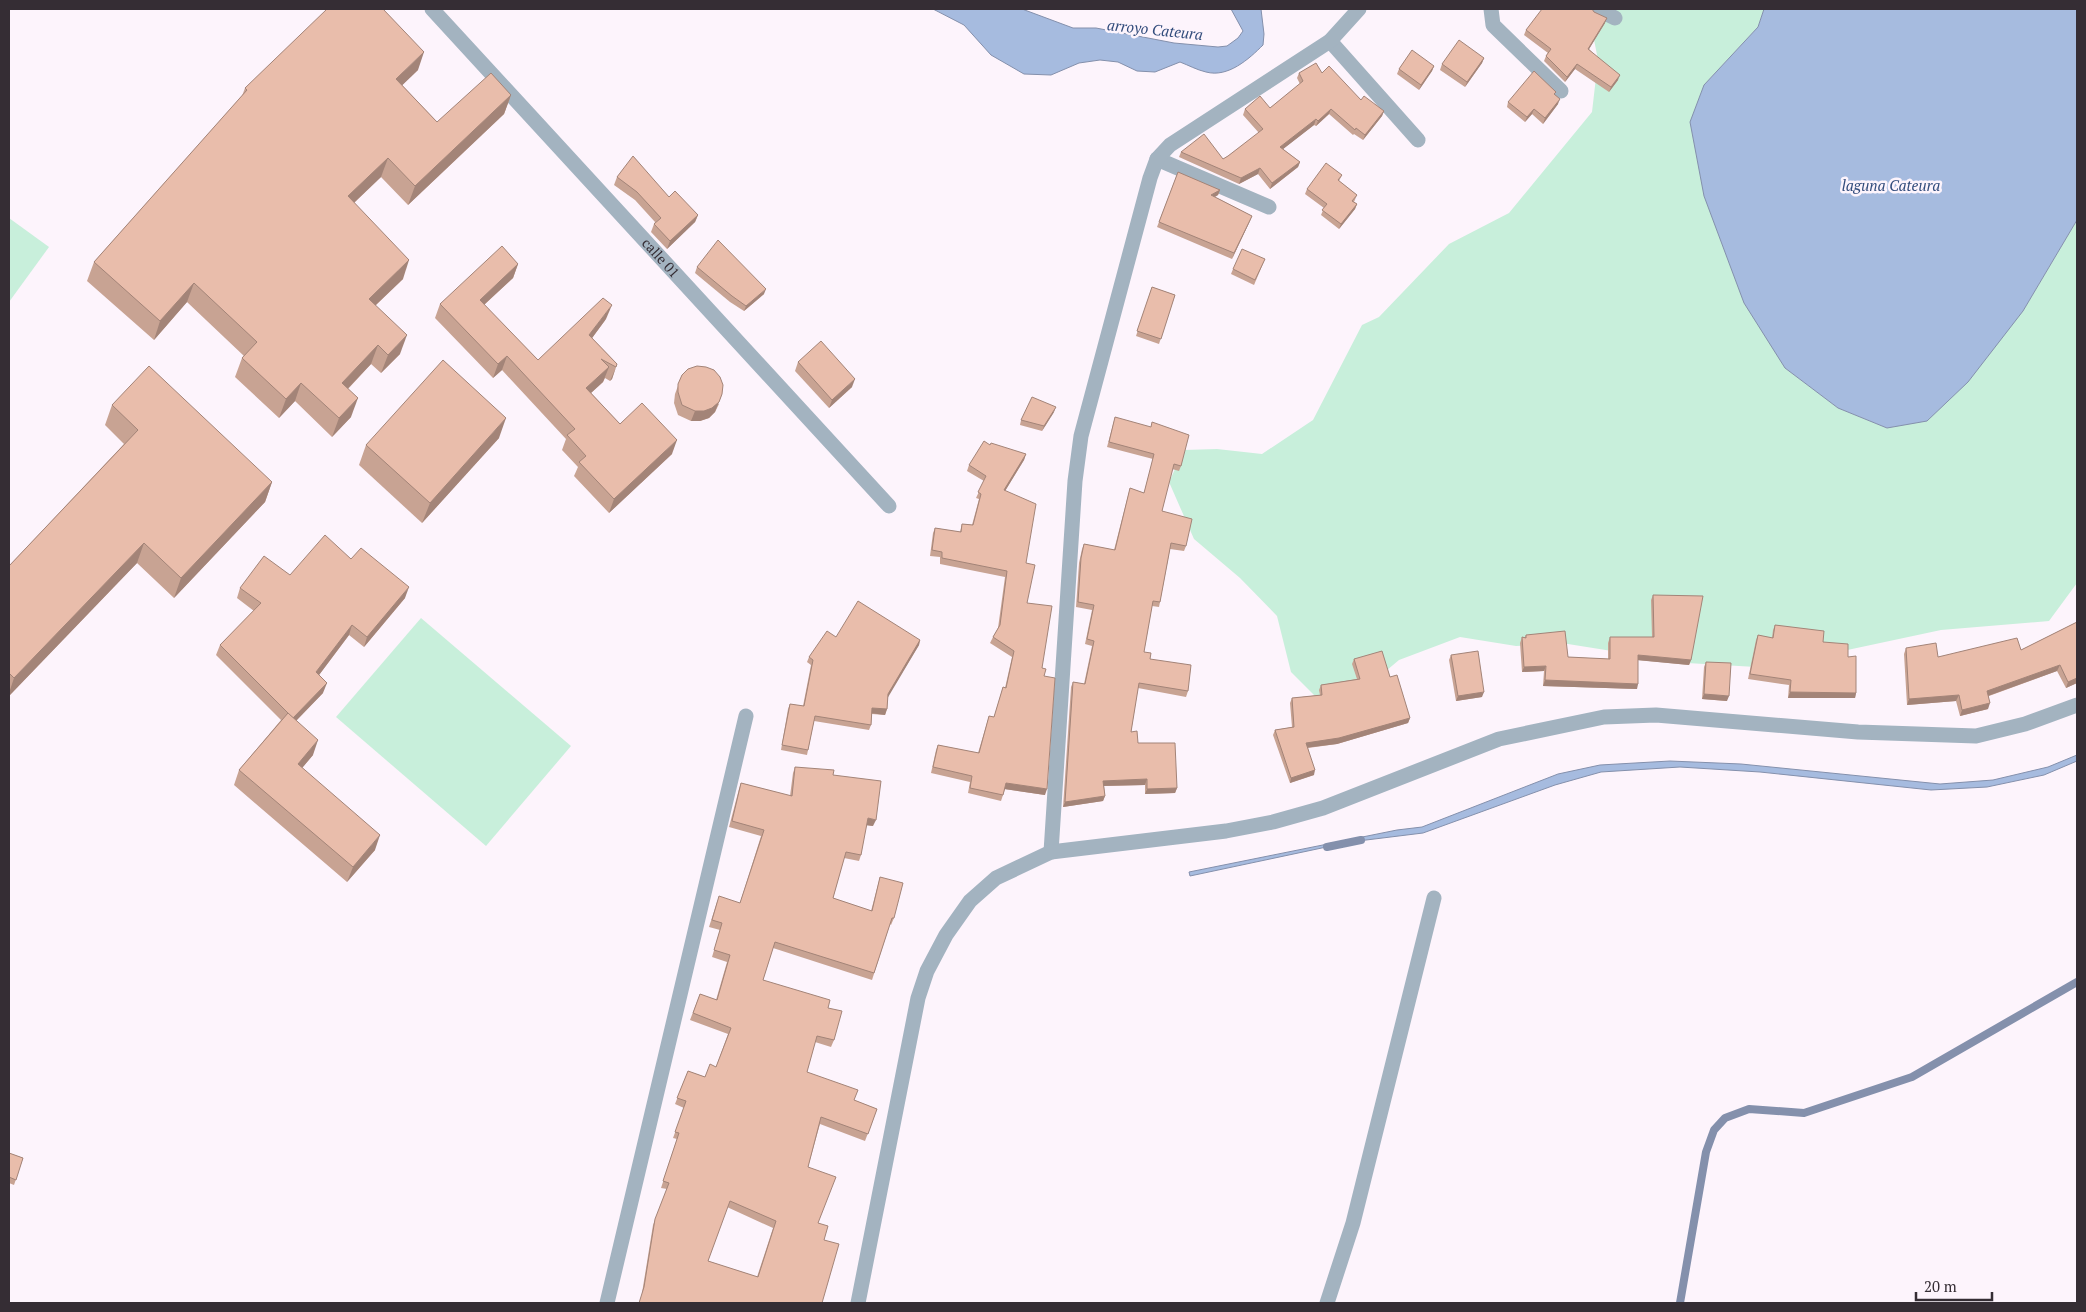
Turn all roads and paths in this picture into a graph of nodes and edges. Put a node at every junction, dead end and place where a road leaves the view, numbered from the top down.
1 (432, 9) edge
2 (1359, 9) edge
3 (1491, 9) edge
4 (1597, 9) edge
5 (1615, 18) dead end
6 (1330, 41) junction
7 (1561, 91) dead end
8 (1418, 140) dead end
9 (1157, 159) junction
10 (1269, 208) dead end
11 (889, 506) dead end
12 (2077, 705) edge
13 (746, 716) dead end
14 (1050, 852) junction
15 (1434, 898) dead end
16 (607, 1303) edge
17 (858, 1303) edge
18 (1327, 1303) edge

1 - 11 street, calle 01
2 - 6 street
3 - 7 street
4 - 5 street
6 - 8 street
6 - 9 street
9 - 10 street
9 - 14 street
12 - 14 street
13 - 16 street
14 - 17 street
15 - 18 street

